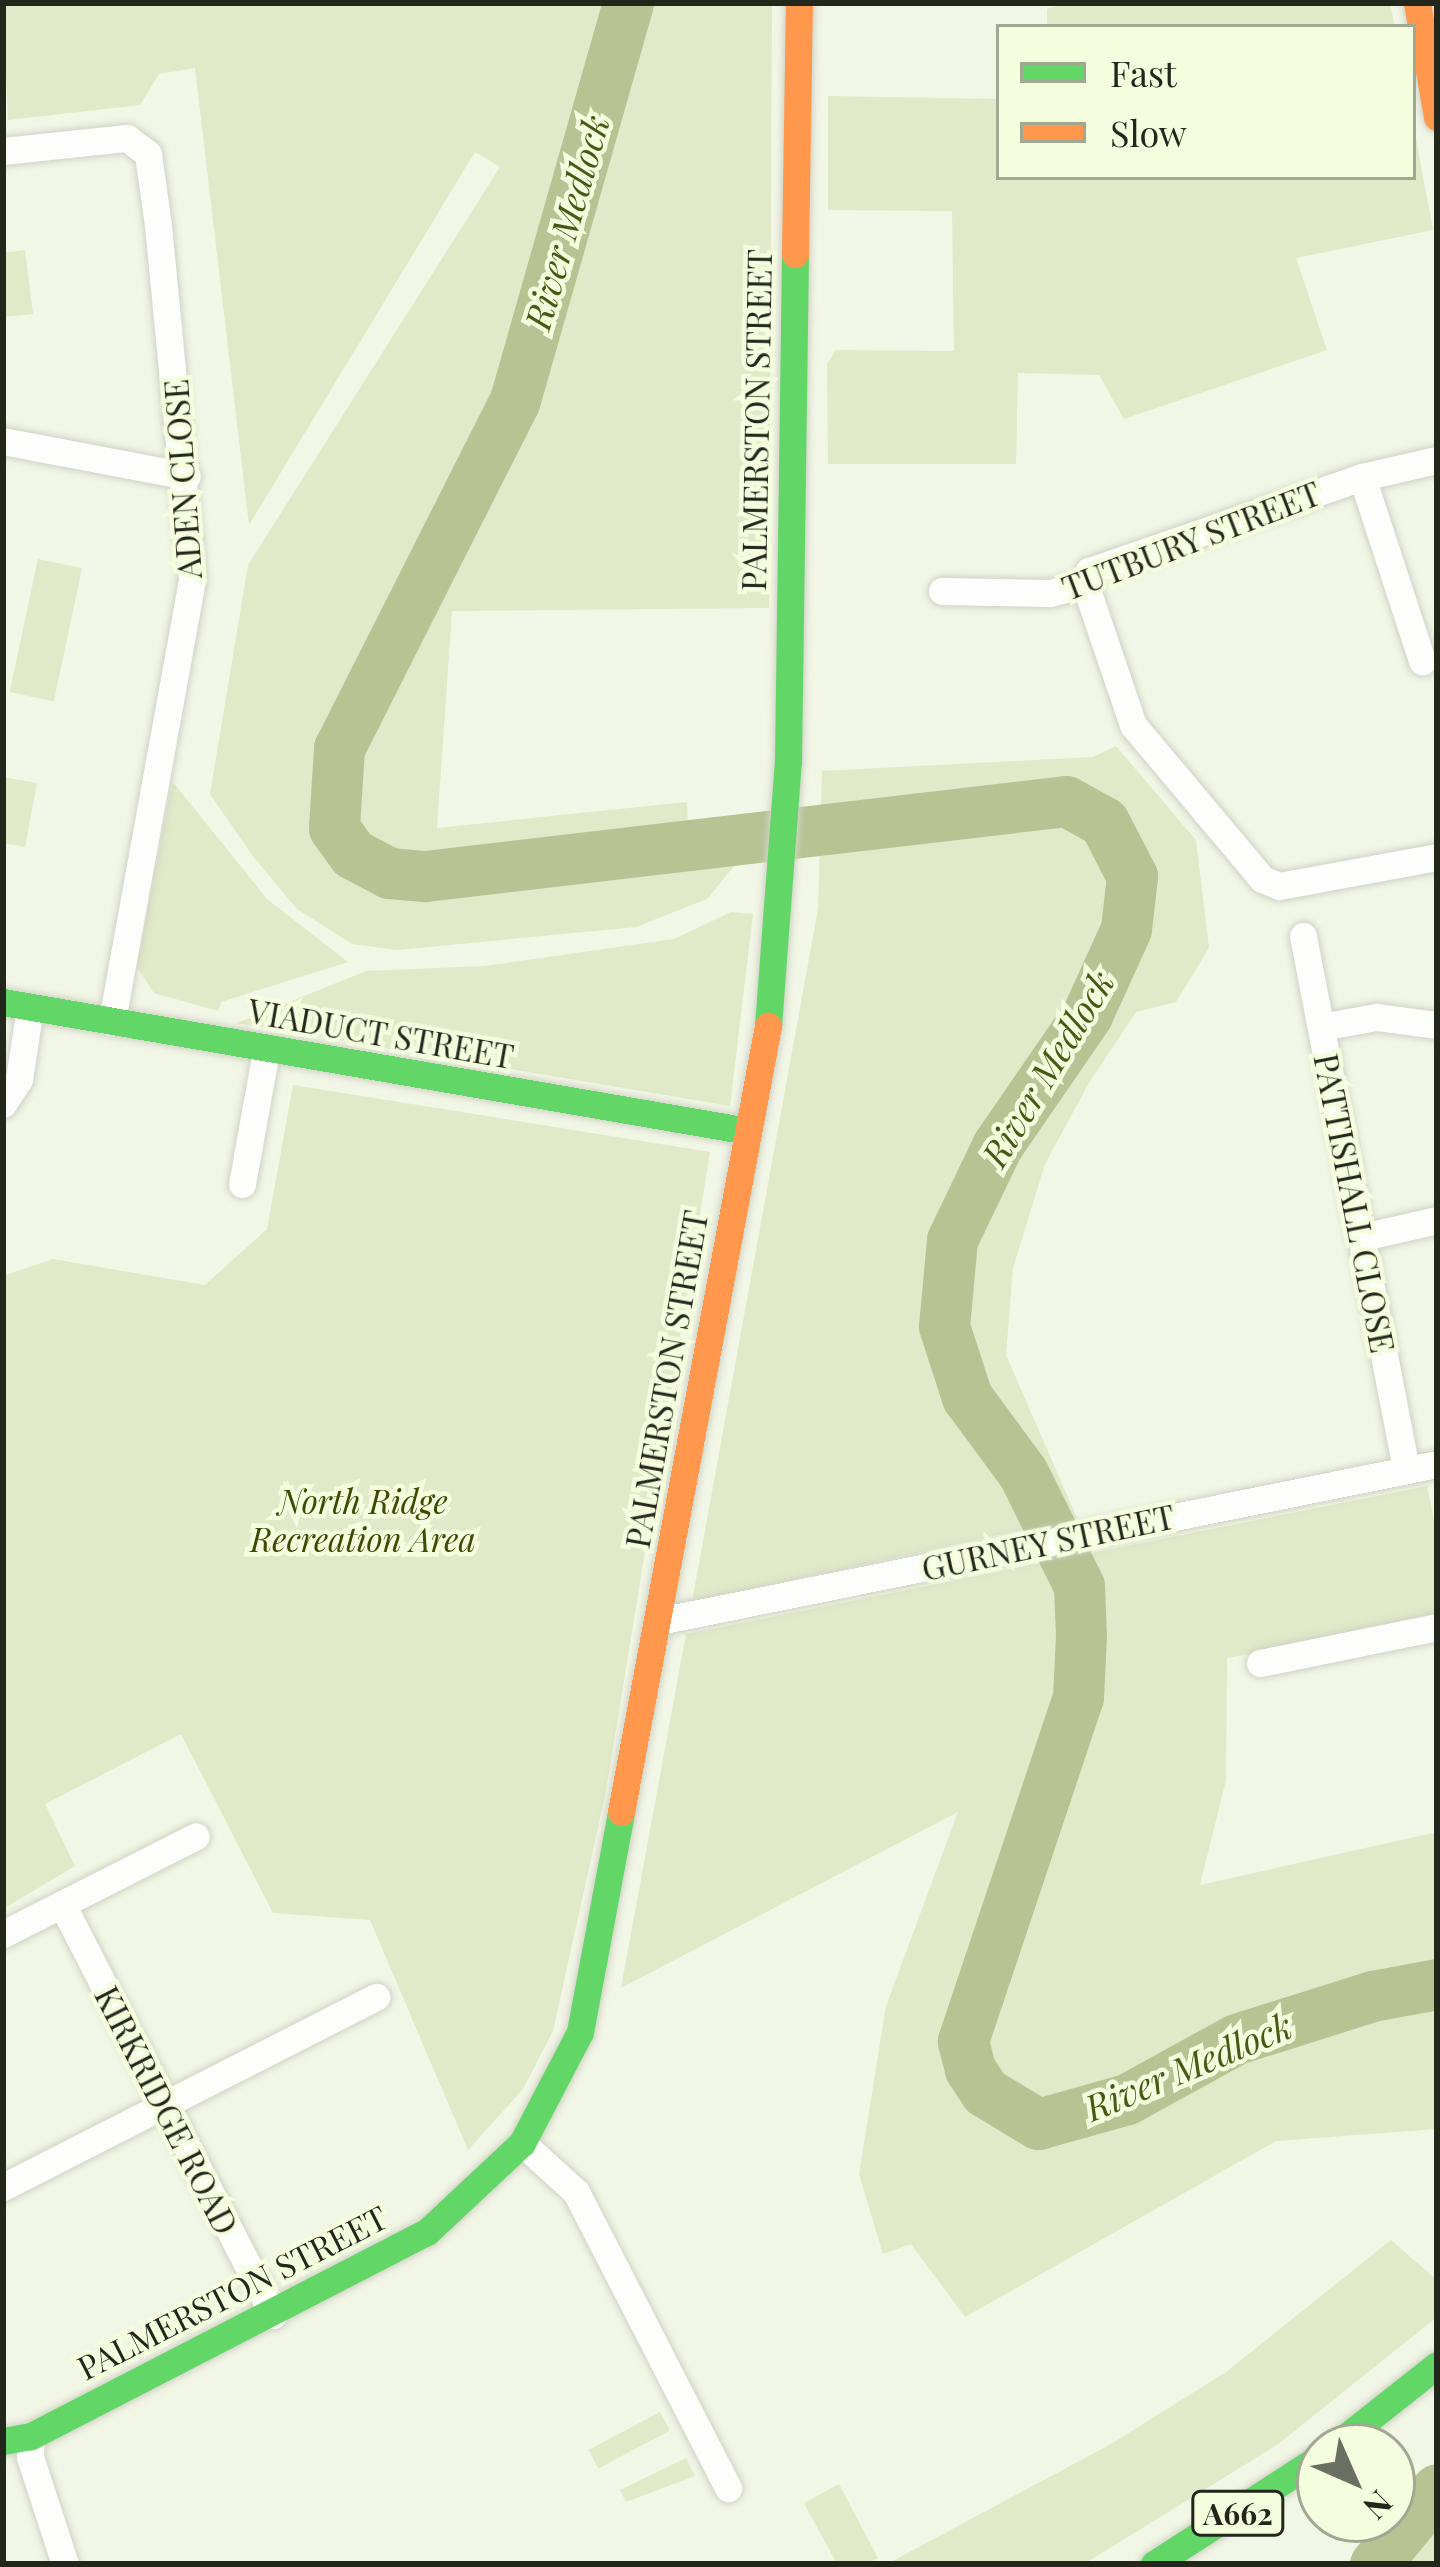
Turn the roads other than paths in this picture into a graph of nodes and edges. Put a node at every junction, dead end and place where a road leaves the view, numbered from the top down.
1 (799, 3) edge
2 (1418, 3) edge
3 (1437, 113) edge
4 (3, 151) edge
5 (3, 441) edge
6 (1437, 460) edge
7 (187, 476) junction
8 (1362, 477) junction
9 (1085, 584) junction
10 (943, 590) dead end
11 (1425, 631) edge
12 (1422, 661) dead end
13 (1437, 857) edge
14 (1304, 936) dead end
15 (16, 1005) edge
16 (112, 1022) junction
17 (1437, 1025) edge
18 (1322, 1027) junction
19 (266, 1050) junction
20 (3, 1104) edge
21 (748, 1131) junction
22 (242, 1184) dead end
23 (1437, 1220) edge
24 (1363, 1238) junction
25 (1437, 1464) edge
26 (1406, 1469) junction
27 (659, 1621) junction
28 (1437, 1627) edge
29 (1260, 1664) dead end
30 (196, 1836) dead end
31 (62, 1904) junction
32 (3, 1934) edge
33 (376, 1997) dead end
34 (165, 2104) junction
35 (521, 2143) junction
36 (3, 2187) edge
37 (273, 2315) junction
38 (1437, 2365) edge
39 (1364, 2423) edge
40 (17, 2439) edge
41 (1296, 2472) edge
42 (728, 2488) dead end
43 (64, 2564) edge
44 (1154, 2564) edge

1 - 21 street, PALMERSTON STREET
2 - 3 street
4 - 7 street, ADEN CLOSE
5 - 7 street
6 - 8 street, TUTBURY STREET
7 - 16 street, ADEN CLOSE
8 - 9 street, TUTBURY STREET
8 - 11 street
9 - 10 street, TUTBURY STREET
9 - 13 street
11 - 12 street
14 - 18 street, PATTISHALL CLOSE
15 - 16 street, VIADUCT STREET
15 - 20 street
16 - 19 street, VIADUCT STREET
17 - 18 street
18 - 24 street, PATTISHALL CLOSE
19 - 21 street, VIADUCT STREET
19 - 22 street
21 - 27 street, PALMERSTON STREET
23 - 24 street
24 - 26 street, PATTISHALL CLOSE
25 - 26 street, GURNEY STREET
26 - 27 street, GURNEY STREET
27 - 35 street, PALMERSTON STREET
28 - 29 street
30 - 31 street
31 - 32 street
31 - 34 street, KIRKRIDGE ROAD
33 - 34 street
34 - 36 street
34 - 37 street, KIRKRIDGE ROAD
35 - 37 street, PALMERSTON STREET
35 - 42 street
37 - 40 street, PALMERSTON STREET
38 - 39 street
40 - 43 street
41 - 44 street, A662

